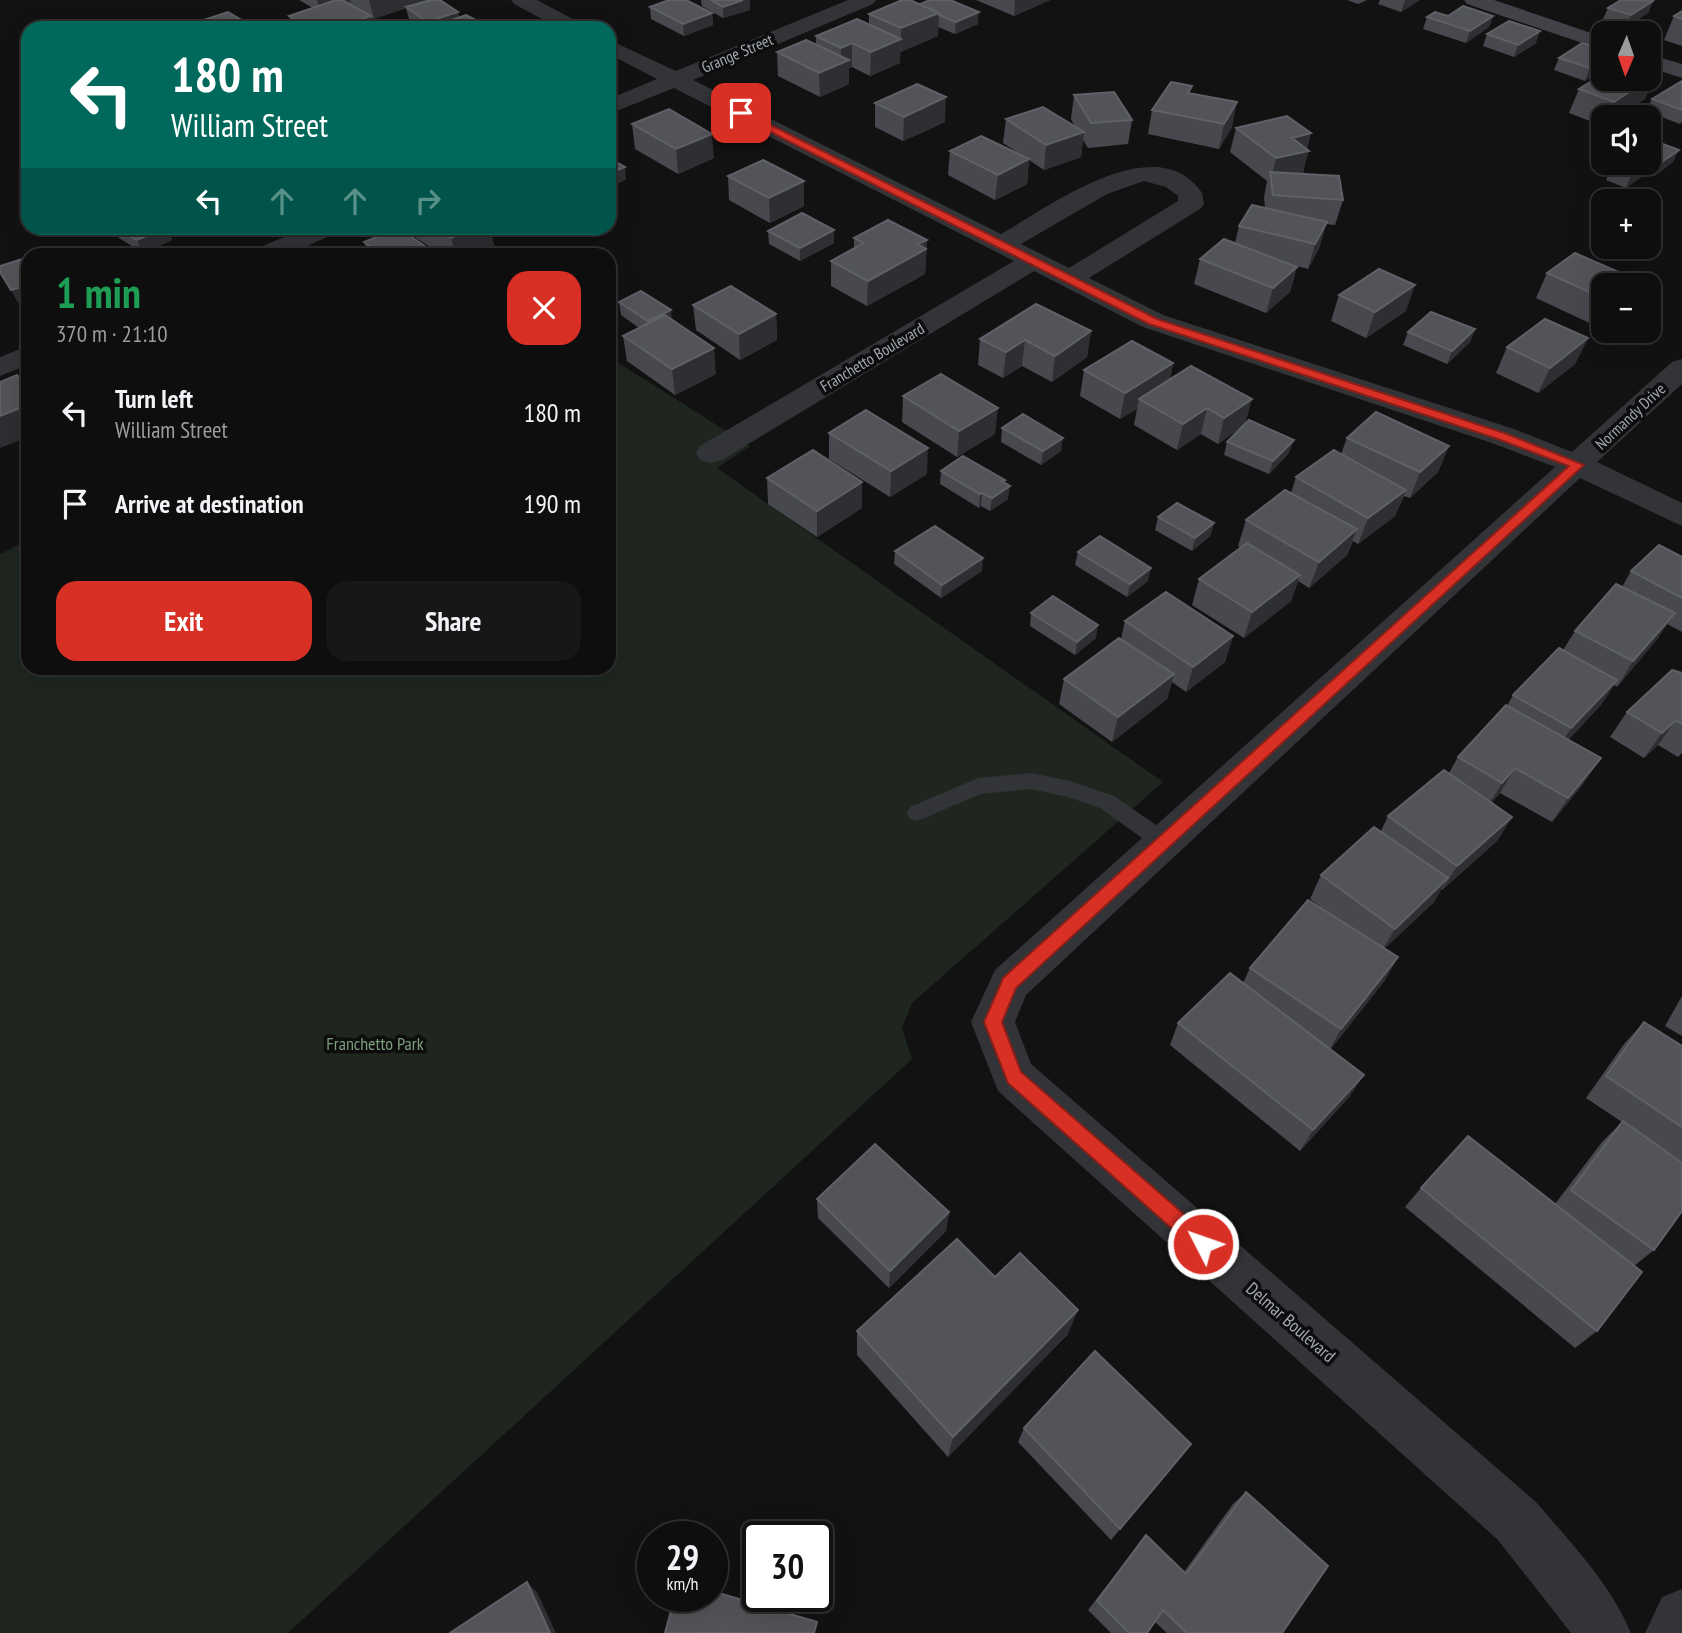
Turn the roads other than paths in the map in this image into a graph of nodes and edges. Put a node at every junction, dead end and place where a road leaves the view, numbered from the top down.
1 (521, 0) edge
2 (866, 0) edge
3 (1474, 0) edge
4 (562, 21) edge
5 (1591, 40) edge
6 (616, 50) edge
7 (1661, 64) edge
8 (1682, 71) edge
9 (674, 80) junction
10 (616, 104) edge
11 (311, 235) edge
12 (1003, 244) junction
13 (281, 248) edge
14 (1034, 260) junction
15 (1070, 279) junction
16 (21, 358) edge
17 (0, 367) edge
18 (1682, 368) edge
19 (711, 453) dead end
20 (1578, 465) junction
21 (1682, 516) edge
22 (917, 813) dead end
23 (1164, 842) junction
24 (1682, 1617) edge
25 (1602, 1633) edge
26 (1673, 1633) edge

1 - 4 street
2 - 9 street, Grange Street
3 - 5 main road
6 - 9 street
7 - 8 main road
9 - 10 street, Grange Street
9 - 12 street
11 - 13 street
12 - 14 street
12 - 15 street
14 - 15 street
14 - 19 street, Franchetto Boulevard
15 - 20 street
16 - 17 street
18 - 20 street, Normandy Drive
20 - 21 street
20 - 23 street, Delmar Boulevard
22 - 23 lane
23 - 25 street, Delmar Boulevard
24 - 26 street

